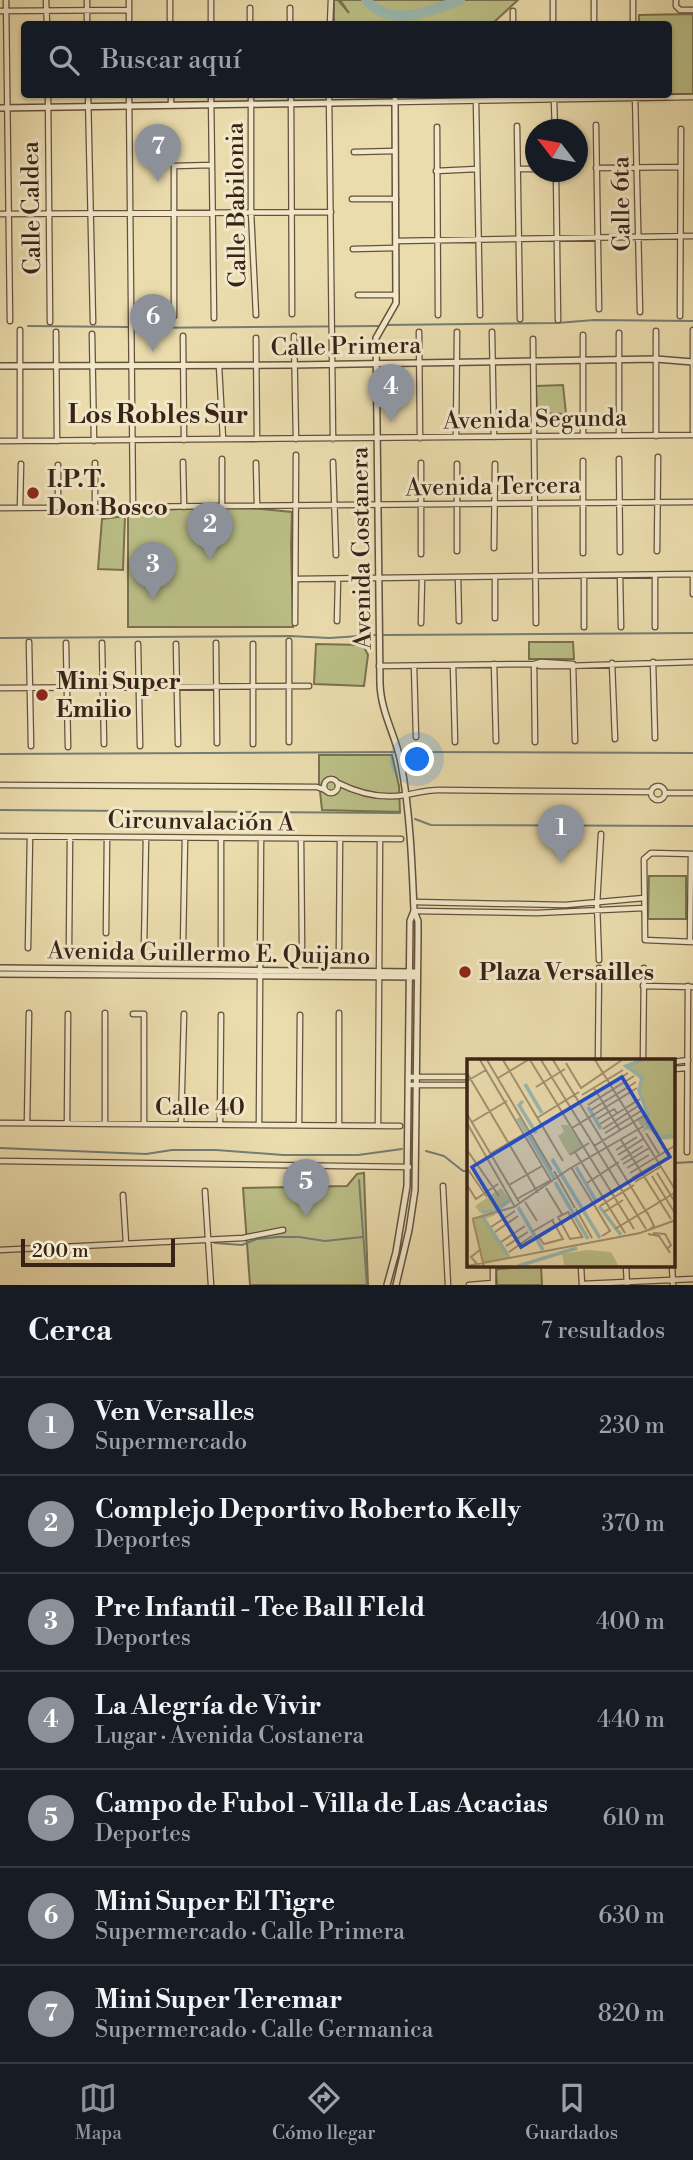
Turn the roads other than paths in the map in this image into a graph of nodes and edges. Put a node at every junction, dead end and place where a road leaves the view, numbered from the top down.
1 (6, 0) edge
2 (47, 0) edge
3 (87, 0) edge
4 (129, 0) edge
5 (170, 0) edge
6 (211, 0) edge
7 (331, 0) edge
8 (553, 0) edge
9 (594, 0) edge
10 (633, 0) edge
11 (676, 0) edge
12 (250, 8) dead end
13 (290, 8) dead end
14 (87, 10) junction
15 (129, 10) junction
16 (693, 10) edge
17 (0, 11) edge
18 (47, 11) junction
19 (7, 12) junction
20 (513, 12) dead end
21 (47, 21) edge
22 (87, 21) edge
23 (129, 21) edge
24 (170, 21) edge
25 (211, 21) edge
26 (250, 21) edge
27 (290, 21) edge
28 (330, 21) edge
29 (513, 21) edge
30 (553, 21) edge
31 (594, 21) edge
32 (633, 21) edge
33 (672, 97) edge
34 (693, 97) edge
35 (48, 98) edge
36 (88, 98) edge
37 (129, 98) edge
38 (171, 98) edge
39 (211, 98) edge
40 (251, 98) edge
41 (290, 98) edge
42 (329, 98) edge
43 (395, 98) edge
44 (608, 98) edge
45 (635, 98) edge
46 (554, 100) junction
47 (452, 101) joint
48 (476, 101) junction
49 (395, 102) junction
50 (329, 103) junction
51 (251, 104) junction
52 (290, 104) junction
53 (172, 105) junction
54 (211, 105) junction
55 (129, 106) junction
56 (48, 107) junction
57 (88, 107) junction
58 (4, 108) edge
59 (555, 119) edge
60 (517, 125) dead end
61 (596, 125) dead end
62 (437, 127) dead end
63 (681, 129) dead end
64 (395, 151) junction
65 (354, 152) dead end
66 (212, 165) junction
67 (638, 167) junction
68 (680, 167) junction
69 (596, 168) junction
70 (477, 169) junction
71 (518, 169) junction
72 (525, 169) edge
73 (436, 171) junction
74 (556, 182) edge
75 (396, 199) junction
76 (352, 200) dead end
77 (251, 212) junction
78 (292, 212) junction
79 (331, 212) junction
80 (212, 213) junction
81 (0, 214) edge
82 (90, 214) junction
83 (131, 214) junction
84 (173, 214) junction
85 (9, 215) junction
86 (49, 215) junction
87 (639, 236) junction
88 (680, 236) junction
89 (693, 236) edge
90 (597, 237) junction
91 (518, 238) junction
92 (557, 238) junction
93 (479, 239) junction
94 (437, 240) junction
95 (396, 244) junction
96 (353, 248) dead end
97 (358, 295) dead end
98 (396, 295) junction
99 (598, 309) dead end
100 (640, 312) dead end
101 (292, 314) dead end
102 (256, 315) dead end
103 (438, 315) dead end
104 (480, 315) dead end
105 (174, 316) dead end
106 (680, 316) dead end
107 (214, 318) dead end
108 (520, 319) dead end
109 (558, 320) dead end
110 (10, 321) dead end
111 (50, 322) dead end
112 (93, 322) dead end
113 (20, 330) dead end
114 (693, 330) edge
115 (656, 331) dead end
116 (56, 332) dead end
117 (419, 332) dead end
118 (457, 332) dead end
119 (492, 332) dead end
120 (619, 333) dead end
121 (92, 334) dead end
122 (583, 335) dead end
123 (183, 336) dead end
124 (293, 336) dead end
125 (256, 338) dead end
126 (533, 339) dead end
127 (656, 359) junction
128 (582, 360) junction
129 (620, 360) junction
130 (456, 361) junction
131 (493, 361) junction
132 (533, 361) junction
133 (419, 362) junction
134 (693, 362) edge
135 (333, 364) junction
136 (376, 364) junction
137 (56, 365) junction
138 (92, 365) junction
139 (133, 365) junction
140 (293, 365) junction
141 (0, 366) edge
142 (19, 366) junction
143 (183, 366) junction
144 (219, 366) junction
145 (256, 366) junction
146 (693, 433) edge
147 (583, 436) junction
148 (619, 436) junction
149 (656, 436) junction
150 (456, 437) junction
151 (494, 437) junction
152 (534, 437) junction
153 (377, 438) junction
154 (420, 438) junction
155 (223, 439) junction
156 (257, 439) junction
157 (296, 439) junction
158 (333, 439) junction
159 (134, 440) junction
160 (184, 440) junction
161 (0, 441) edge
162 (20, 441) junction
163 (57, 441) junction
164 (93, 441) junction
165 (296, 455) dead end
166 (658, 457) dead end
167 (222, 459) dead end
168 (619, 459) dead end
169 (583, 461) dead end
170 (183, 462) dead end
171 (333, 462) dead end
172 (95, 463) dead end
173 (256, 463) dead end
174 (421, 463) dead end
175 (21, 464) dead end
176 (457, 464) dead end
177 (495, 464) dead end
178 (58, 465) dead end
179 (582, 502) junction
180 (619, 502) junction
181 (657, 502) junction
182 (693, 502) edge
183 (494, 503) junction
184 (533, 503) junction
185 (421, 504) junction
186 (457, 504) junction
187 (296, 505) junction
188 (335, 505) junction
189 (378, 505) junction
190 (222, 506) junction
191 (257, 506) junction
192 (58, 507) junction
193 (94, 507) junction
194 (133, 507) junction
195 (184, 507) junction
196 (0, 508) edge
197 (20, 508) junction
198 (494, 548) dead end
199 (457, 551) dead end
200 (657, 551) dead end
201 (620, 552) dead end
202 (583, 553) dead end
203 (421, 554) dead end
204 (336, 555) dead end
205 (621, 575) junction
206 (655, 575) junction
207 (693, 575) edge
208 (534, 576) junction
209 (584, 576) junction
210 (495, 577) junction
211 (422, 578) junction
212 (458, 578) junction
213 (296, 579) junction
214 (338, 579) junction
215 (379, 579) junction
216 (693, 594) edge
217 (495, 618) dead end
218 (337, 621) dead end
219 (459, 621) dead end
220 (295, 623) dead end
221 (421, 623) dead end
222 (536, 623) dead end
223 (584, 627) dead end
224 (621, 627) dead end
225 (655, 627) dead end
226 (289, 641) dead end
227 (29, 642) dead end
228 (216, 642) dead end
229 (66, 643) dead end
230 (102, 643) dead end
231 (138, 644) dead end
232 (176, 644) dead end
233 (253, 644) dead end
234 (653, 662) junction
235 (693, 662) edge
236 (612, 663) junction
237 (494, 664) junction
238 (534, 664) junction
239 (573, 664) junction
240 (453, 665) junction
241 (379, 666) junction
242 (414, 666) junction
243 (254, 685) junction
244 (309, 685) dead end
245 (216, 686) junction
246 (289, 686) junction
247 (139, 687) junction
248 (177, 687) junction
249 (0, 688) edge
250 (30, 688) junction
251 (66, 688) junction
252 (102, 688) junction
253 (415, 737) dead end
254 (655, 738) dead end
255 (615, 739) dead end
256 (496, 741) dead end
257 (575, 741) dead end
258 (289, 742) dead end
259 (455, 742) dead end
260 (535, 742) dead end
261 (217, 743) dead end
262 (104, 744) dead end
263 (178, 744) dead end
264 (253, 744) dead end
265 (31, 746) dead end
266 (140, 746) dead end
267 (68, 747) dead end
268 (324, 783) junction
269 (0, 785) edge
270 (340, 786) junction
271 (317, 787) junction
272 (325, 790) junction
273 (651, 792) junction
274 (665, 793) junction
275 (693, 793) edge
276 (406, 795) junction
277 (601, 834) dead end
278 (0, 836) edge
279 (30, 837) junction
280 (70, 837) junction
281 (107, 837) junction
282 (146, 837) junction
283 (185, 838) junction
284 (221, 838) junction
285 (261, 838) junction
286 (302, 839) junction
287 (340, 839) junction
288 (380, 839) junction
289 (401, 839) dead end
290 (692, 854) edge
291 (644, 898) junction
292 (414, 902) junction
293 (597, 904) junction
294 (537, 905) junction
295 (644, 908) junction
296 (414, 911) junction
297 (537, 913) junction
298 (598, 913) junction
299 (106, 933) dead end
300 (692, 942) edge
301 (183, 945) dead end
302 (69, 947) dead end
303 (302, 947) dead end
304 (28, 948) dead end
305 (221, 948) dead end
306 (339, 948) dead end
307 (144, 949) dead end
308 (599, 960) dead end
309 (0, 968) edge
310 (599, 968) dead end
311 (644, 968) dead end
312 (84, 972) junction
313 (261, 973) junction
314 (0, 974) edge
315 (379, 974) junction
316 (409, 974) junction
317 (417, 975) junction
318 (643, 986) junction
319 (691, 986) edge
320 (29, 1013) dead end
321 (105, 1013) dead end
322 (339, 1013) dead end
323 (68, 1014) dead end
324 (133, 1014) dead end
325 (184, 1014) dead end
326 (221, 1015) dead end
327 (300, 1016) dead end
328 (690, 1031) edge
329 (598, 1059) edge
330 (643, 1059) edge
331 (688, 1060) junction
332 (676, 1062) edge
333 (687, 1068) junction
334 (676, 1069) edge
335 (408, 1077) junction
336 (417, 1077) junction
337 (467, 1077) edge
338 (408, 1085) junction
339 (417, 1085) junction
340 (467, 1085) edge
341 (0, 1123) edge
342 (27, 1123) junction
343 (67, 1123) junction
344 (105, 1123) junction
345 (144, 1124) junction
346 (181, 1124) junction
347 (220, 1124) junction
348 (259, 1125) junction
349 (299, 1125) junction
350 (339, 1125) junction
351 (378, 1125) junction
352 (400, 1126) dead end
353 (690, 1133) edge
354 (687, 1152) dead end
355 (0, 1161) edge
356 (408, 1167) junction
357 (416, 1167) junction
358 (443, 1186) dead end
359 (205, 1191) dead end
360 (123, 1195) dead end
361 (284, 1230) dead end
362 (209, 1239) junction
363 (126, 1243) junction
364 (0, 1250) edge
365 (693, 1279) edge
366 (673, 1282) edge
367 (627, 1283) edge
368 (493, 1284) edge
369 (582, 1284) edge
370 (211, 1285) edge
371 (388, 1285) edge
372 (396, 1285) edge
373 (448, 1285) edge
374 (469, 1285) edge

1 - 19 street
2 - 18 street
3 - 14 street
4 - 15 street
5 - 24 street
6 - 25 street
7 - 28 street
8 - 30 street
9 - 31 street
10 - 32 street
11 - 16 street
12 - 26 street
13 - 27 street
14 - 15 street
14 - 18 street
14 - 22 street
15 - 23 street
17 - 19 street
18 - 19 street
18 - 21 street
19 - 58 street
20 - 29 street
33 - 34 street
35 - 56 street, Calle Caldea
36 - 57 street
37 - 55 street
38 - 53 street
39 - 54 street
40 - 51 street, Calle Babilonia
41 - 52 street
42 - 50 street
43 - 49 street
44 - 46 street
45 - 67 street, Calle 6ta
46 - 48 street
46 - 59 street
47 - 48 street
47 - 49 street
48 - 70 street
49 - 50 street
49 - 64 street, Avenida Costanera
50 - 52 street
50 - 79 street
51 - 52 street
51 - 54 street
51 - 77 street, Calle Babilonia
52 - 78 street
53 - 54 street
53 - 55 street
54 - 66 street
55 - 57 street
55 - 83 street
56 - 57 street
56 - 58 street
56 - 86 street, Calle Caldea
57 - 82 street
58 - 85 street
60 - 71 street
61 - 69 street
62 - 73 street
63 - 68 street
64 - 65 street
64 - 75 street, Avenida Costanera
66 - 80 street
66 - 84 street
67 - 68 street
67 - 69 street
67 - 87 street, Calle 6ta
68 - 88 street
69 - 90 street
70 - 73 street
70 - 93 street
71 - 72 street
71 - 91 street
73 - 94 street
74 - 92 street
75 - 76 street
75 - 95 street, Avenida Costanera
77 - 78 street
77 - 80 street
77 - 102 street, Calle Babilonia
78 - 79 street
78 - 101 street
79 - 135 street
80 - 84 street
80 - 107 street
81 - 85 street
82 - 83 street
82 - 86 street
82 - 112 street
83 - 84 street
83 - 139 street
84 - 105 street
85 - 86 street
85 - 110 street
86 - 111 street, Calle Caldea
87 - 88 street
87 - 90 street
87 - 100 street, Calle 6ta
88 - 89 street
88 - 106 street
90 - 92 street
90 - 99 street
91 - 92 street
91 - 93 street
91 - 108 street
92 - 109 street
93 - 94 street
93 - 104 street
94 - 95 street
94 - 103 street
95 - 96 street
95 - 98 street, Avenida Costanera
97 - 98 street
98 - 136 street, Avenida Costanera
113 - 142 street
114 - 134 street
115 - 127 street
116 - 137 street
117 - 133 street
118 - 130 street
119 - 131 street
120 - 129 street
121 - 138 street
122 - 128 street
123 - 143 street
124 - 140 street
125 - 145 street
126 - 132 street
127 - 129 street, Calle Primera
127 - 134 street, Calle Primera
127 - 149 street
128 - 129 street, Calle Primera
128 - 132 street, Calle Primera
128 - 147 street
129 - 148 street
130 - 131 street, Calle Primera
130 - 133 street, Calle Primera
130 - 150 street
131 - 132 street, Calle Primera
131 - 151 street
132 - 152 street
133 - 136 street, Calle Primera
133 - 154 street
134 - 146 street
135 - 136 street, Calle Primera
135 - 140 street, Calle Primera
135 - 158 street
136 - 153 street, Avenida Costanera
137 - 138 street, Calle Primera
137 - 142 street, Calle Primera
137 - 163 street
138 - 139 street, Calle Primera
138 - 164 street
139 - 143 street, Calle Primera
139 - 159 street
140 - 145 street, Calle Primera
140 - 157 street
141 - 142 street, Calle Primera
142 - 162 street
143 - 144 street, Calle Primera
143 - 160 street
144 - 145 street, Calle Primera
144 - 155 street
145 - 156 street
146 - 149 street, Avenida Segunda
147 - 148 street, Avenida Segunda
147 - 152 street, Avenida Segunda
148 - 149 street, Avenida Segunda
150 - 151 street, Avenida Segunda
150 - 154 street, Avenida Segunda
151 - 152 street, Avenida Segunda
152 - 184 street
153 - 154 street, Avenida Segunda
153 - 158 street, Avenida Segunda
153 - 189 street, Avenida Costanera
155 - 156 street, Avenida Segunda
155 - 160 street, Avenida Segunda
156 - 157 street, Avenida Segunda
157 - 158 street, Avenida Segunda
159 - 160 street, Avenida Segunda
159 - 164 street, Avenida Segunda
159 - 194 street
161 - 162 street, Avenida Segunda
162 - 163 street, Avenida Segunda
163 - 164 street, Avenida Segunda
165 - 187 street
166 - 181 street
167 - 190 street
168 - 180 street
169 - 179 street
170 - 195 street
171 - 188 street
172 - 193 street
173 - 191 street
174 - 185 street
175 - 197 street
176 - 186 street
177 - 183 street
178 - 192 street
179 - 180 street, Avenida Tercera
179 - 184 street, Avenida Tercera
179 - 202 street
180 - 181 street, Avenida Tercera
180 - 201 street
181 - 182 street, Avenida Tercera
181 - 200 street
183 - 184 street, Avenida Tercera
183 - 186 street, Avenida Tercera
183 - 198 street
184 - 208 street
185 - 186 street, Avenida Tercera
185 - 189 street, Avenida Tercera
185 - 203 street
186 - 199 street
187 - 188 street, Avenida Tercera
187 - 191 street, Avenida Tercera
187 - 213 street
188 - 189 street, Avenida Tercera
188 - 204 street
189 - 215 street, Avenida Costanera
190 - 191 street, Avenida Tercera
190 - 195 street, Avenida Tercera
192 - 193 street, Avenida Tercera
192 - 197 street, Avenida Tercera
193 - 194 street, Avenida Tercera
194 - 195 street, Avenida Tercera
196 - 197 street, Avenida Tercera
205 - 206 street
205 - 209 street
205 - 224 street
206 - 207 street
206 - 225 street
207 - 216 street
208 - 209 street
208 - 210 street
208 - 222 street
209 - 223 street
210 - 212 street
210 - 217 street
211 - 212 street
211 - 215 street
211 - 221 street
212 - 219 street
213 - 214 street
213 - 220 street
214 - 215 street
214 - 218 street
215 - 241 street, Avenida Costanera
226 - 246 street
227 - 250 street
228 - 245 street
229 - 251 street
230 - 252 street
231 - 247 street
232 - 248 street
233 - 243 street
234 - 235 street
234 - 236 street
234 - 254 street
236 - 239 street
236 - 255 street
237 - 238 street
237 - 240 street
237 - 256 street
238 - 239 street
238 - 260 street
239 - 257 street
240 - 242 street
240 - 259 street
241 - 242 street
241 - 276 street, Avenida Costanera
242 - 253 street
243 - 245 street
243 - 246 street
243 - 264 street
244 - 246 street
245 - 248 street
245 - 261 street
246 - 258 street
247 - 248 street
247 - 252 street
247 - 266 street
248 - 263 street
249 - 250 street
250 - 251 street
250 - 265 street
251 - 252 street
251 - 267 street
252 - 262 street
268 - 270 street
268 - 271 street
268 - 272 street
269 - 271 street
270 - 272 street
270 - 276 street
271 - 272 street
273 - 274 street
273 - 274 street
273 - 276 street
274 - 275 street
276 - 292 street, Avenida Costanera
277 - 293 street
278 - 279 street, Circunvalación A
279 - 280 street, Circunvalación A
279 - 304 street
280 - 281 street, Circunvalación A
280 - 302 street
281 - 282 street, Circunvalación A
281 - 299 street
282 - 283 street, Circunvalación A
282 - 307 street
283 - 284 street, Circunvalación A
283 - 301 street
284 - 285 street, Circunvalación A
284 - 305 street
285 - 286 street, Circunvalación A
285 - 313 street
286 - 287 street, Circunvalación A
286 - 303 street
287 - 288 street, Circunvalación A
287 - 306 street
288 - 289 street, Circunvalación A
288 - 315 street
290 - 291 street
290 - 300 street
291 - 293 street
291 - 295 street
292 - 294 street
292 - 296 street, Avenida Costanera
293 - 294 street
293 - 298 street
294 - 297 street
295 - 298 street
295 - 300 street
296 - 297 street
296 - 316 street, Avenida Costanera
296 - 317 street, Avenida Costanera
297 - 298 street
298 - 308 street
309 - 312 street, Avenida Guillermo E. Quijano
310 - 329 street
311 - 318 street
312 - 313 street, Avenida Guillermo E. Quijano
312 - 314 street, Avenida Guillermo E. Quijano
313 - 315 street, Avenida Guillermo E. Quijano
313 - 348 street
315 - 316 street, Avenida Guillermo E. Quijano
315 - 351 street
316 - 317 street, Avenida Guillermo E. Quijano
316 - 335 street, Avenida Costanera
317 - 336 street, Avenida Costanera
318 - 319 street
318 - 330 street
319 - 328 street
320 - 342 street
321 - 344 street
322 - 350 street
323 - 343 street
324 - 345 street
325 - 346 street
326 - 347 street
327 - 349 street
328 - 331 street
331 - 332 street
331 - 333 street
333 - 334 street
333 - 353 street
335 - 336 street
335 - 338 street, Avenida Costanera
336 - 337 street
336 - 339 street, Avenida Costanera
338 - 339 street
338 - 356 street, Avenida Costanera
339 - 340 street
339 - 357 street, Avenida Costanera
341 - 342 street, Calle 40
342 - 343 street, Calle 40
343 - 344 street, Calle 40
344 - 345 street, Calle 40
345 - 346 street, Calle 40
346 - 347 street, Calle 40
347 - 348 street, Calle 40
348 - 349 street, Calle 40
349 - 350 street, Calle 40
350 - 351 street, Calle 40
351 - 352 street, Calle 40
353 - 354 street
355 - 356 street
356 - 357 street
356 - 371 street, Avenida Costanera
357 - 372 street, Avenida Costanera
358 - 373 street
359 - 362 street
360 - 363 street
361 - 362 street
362 - 363 street
362 - 370 street
363 - 364 street
365 - 366 street
366 - 367 street
367 - 369 street
368 - 374 street

